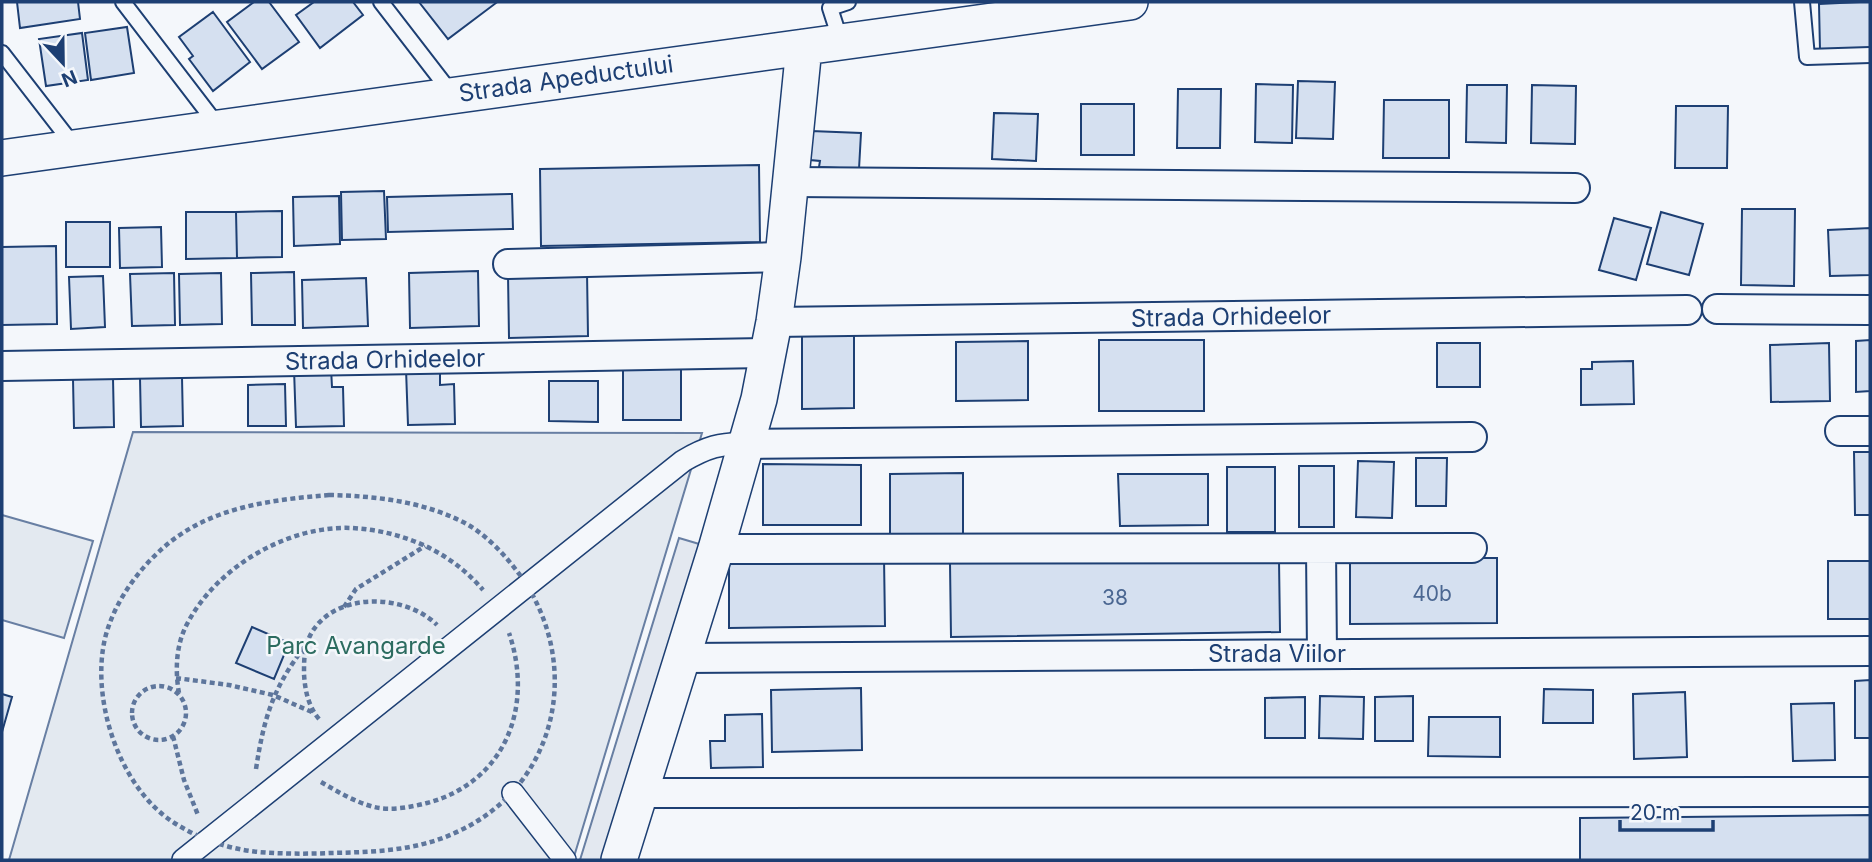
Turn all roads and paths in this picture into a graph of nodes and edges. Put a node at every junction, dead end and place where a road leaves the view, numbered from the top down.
1 (123, 2) edge
2 (381, 2) edge
3 (848, 2) edge
4 (1130, 2) edge
5 (1802, 2) edge
6 (990, 11) edge
7 (841, 41) junction
8 (803, 47) junction
9 (2, 53) edge
10 (1870, 55) edge
11 (453, 95) junction
12 (219, 128) junction
13 (76, 148) junction
14 (2, 158) edge
15 (792, 182) junction
16 (1575, 188) dead end
17 (783, 257) junction
18 (508, 264) dead end
19 (1717, 309) dead end
20 (1687, 310) dead end
21 (1870, 310) edge
22 (771, 338) junction
23 (2, 366) edge
24 (1840, 431) dead end
25 (1870, 431) edge
26 (1472, 437) dead end
27 (747, 444) junction
28 (426, 545) junction
29 (1472, 548) dead end
30 (716, 549) junction
31 (1321, 549) junction
32 (527, 585) junction
33 (344, 607) junction
34 (498, 609) junction
35 (455, 643) junction
36 (306, 645) junction
37 (1870, 651) edge
38 (1322, 654) junction
39 (683, 658) junction
40 (176, 678) junction
41 (178, 693) junction
42 (273, 695) junction
43 (314, 713) junction
44 (173, 736) junction
45 (337, 738) junction
46 (302, 765) junction
47 (1870, 792) edge
48 (513, 793) junction
49 (640, 793) junction
50 (257, 801) junction
51 (198, 816) dead end
52 (205, 834) junction
53 (183, 860) edge
54 (565, 860) edge
55 (619, 860) edge

1 - 12 lane
2 - 11 lane
3 - 7 lane
4 - 6 street, Strada Apeductului
5 - 10 lane
6 - 7 street, Strada Apeductului
7 - 8 street, Strada Apeductului
8 - 11 street, Strada Apeductului
8 - 15 street
9 - 13 lane
11 - 12 street, Strada Apeductului
12 - 13 street, Strada Apeductului
13 - 14 street, Strada Apeductului
15 - 16 street
15 - 17 street
17 - 18 street
17 - 22 street
19 - 21 street
20 - 22 street, Strada Orhideelor
22 - 23 street, Strada Orhideelor
22 - 27 street
24 - 25 street
26 - 27 street
27 - 30 street
27 - 32 street
28 - 33 path
28 - 34 path
28 - 40 path
29 - 31 street
30 - 31 street
30 - 39 street
31 - 38 street
32 - 34 street
32 - 48 path
32 - 52 path
33 - 35 path
33 - 36 path
34 - 35 street
34 - 46 path
35 - 45 street
36 - 42 path
36 - 43 path
37 - 38 street, Strada Viilor
38 - 39 street, Strada Viilor
39 - 49 street
40 - 41 path
40 - 42 path
41 - 44 path
41 - 44 path
42 - 43 path
42 - 50 path
43 - 45 path
44 - 51 path
45 - 46 street
46 - 50 street
47 - 49 street
48 - 52 path
48 - 54 street
49 - 55 street
50 - 52 street
52 - 53 street

